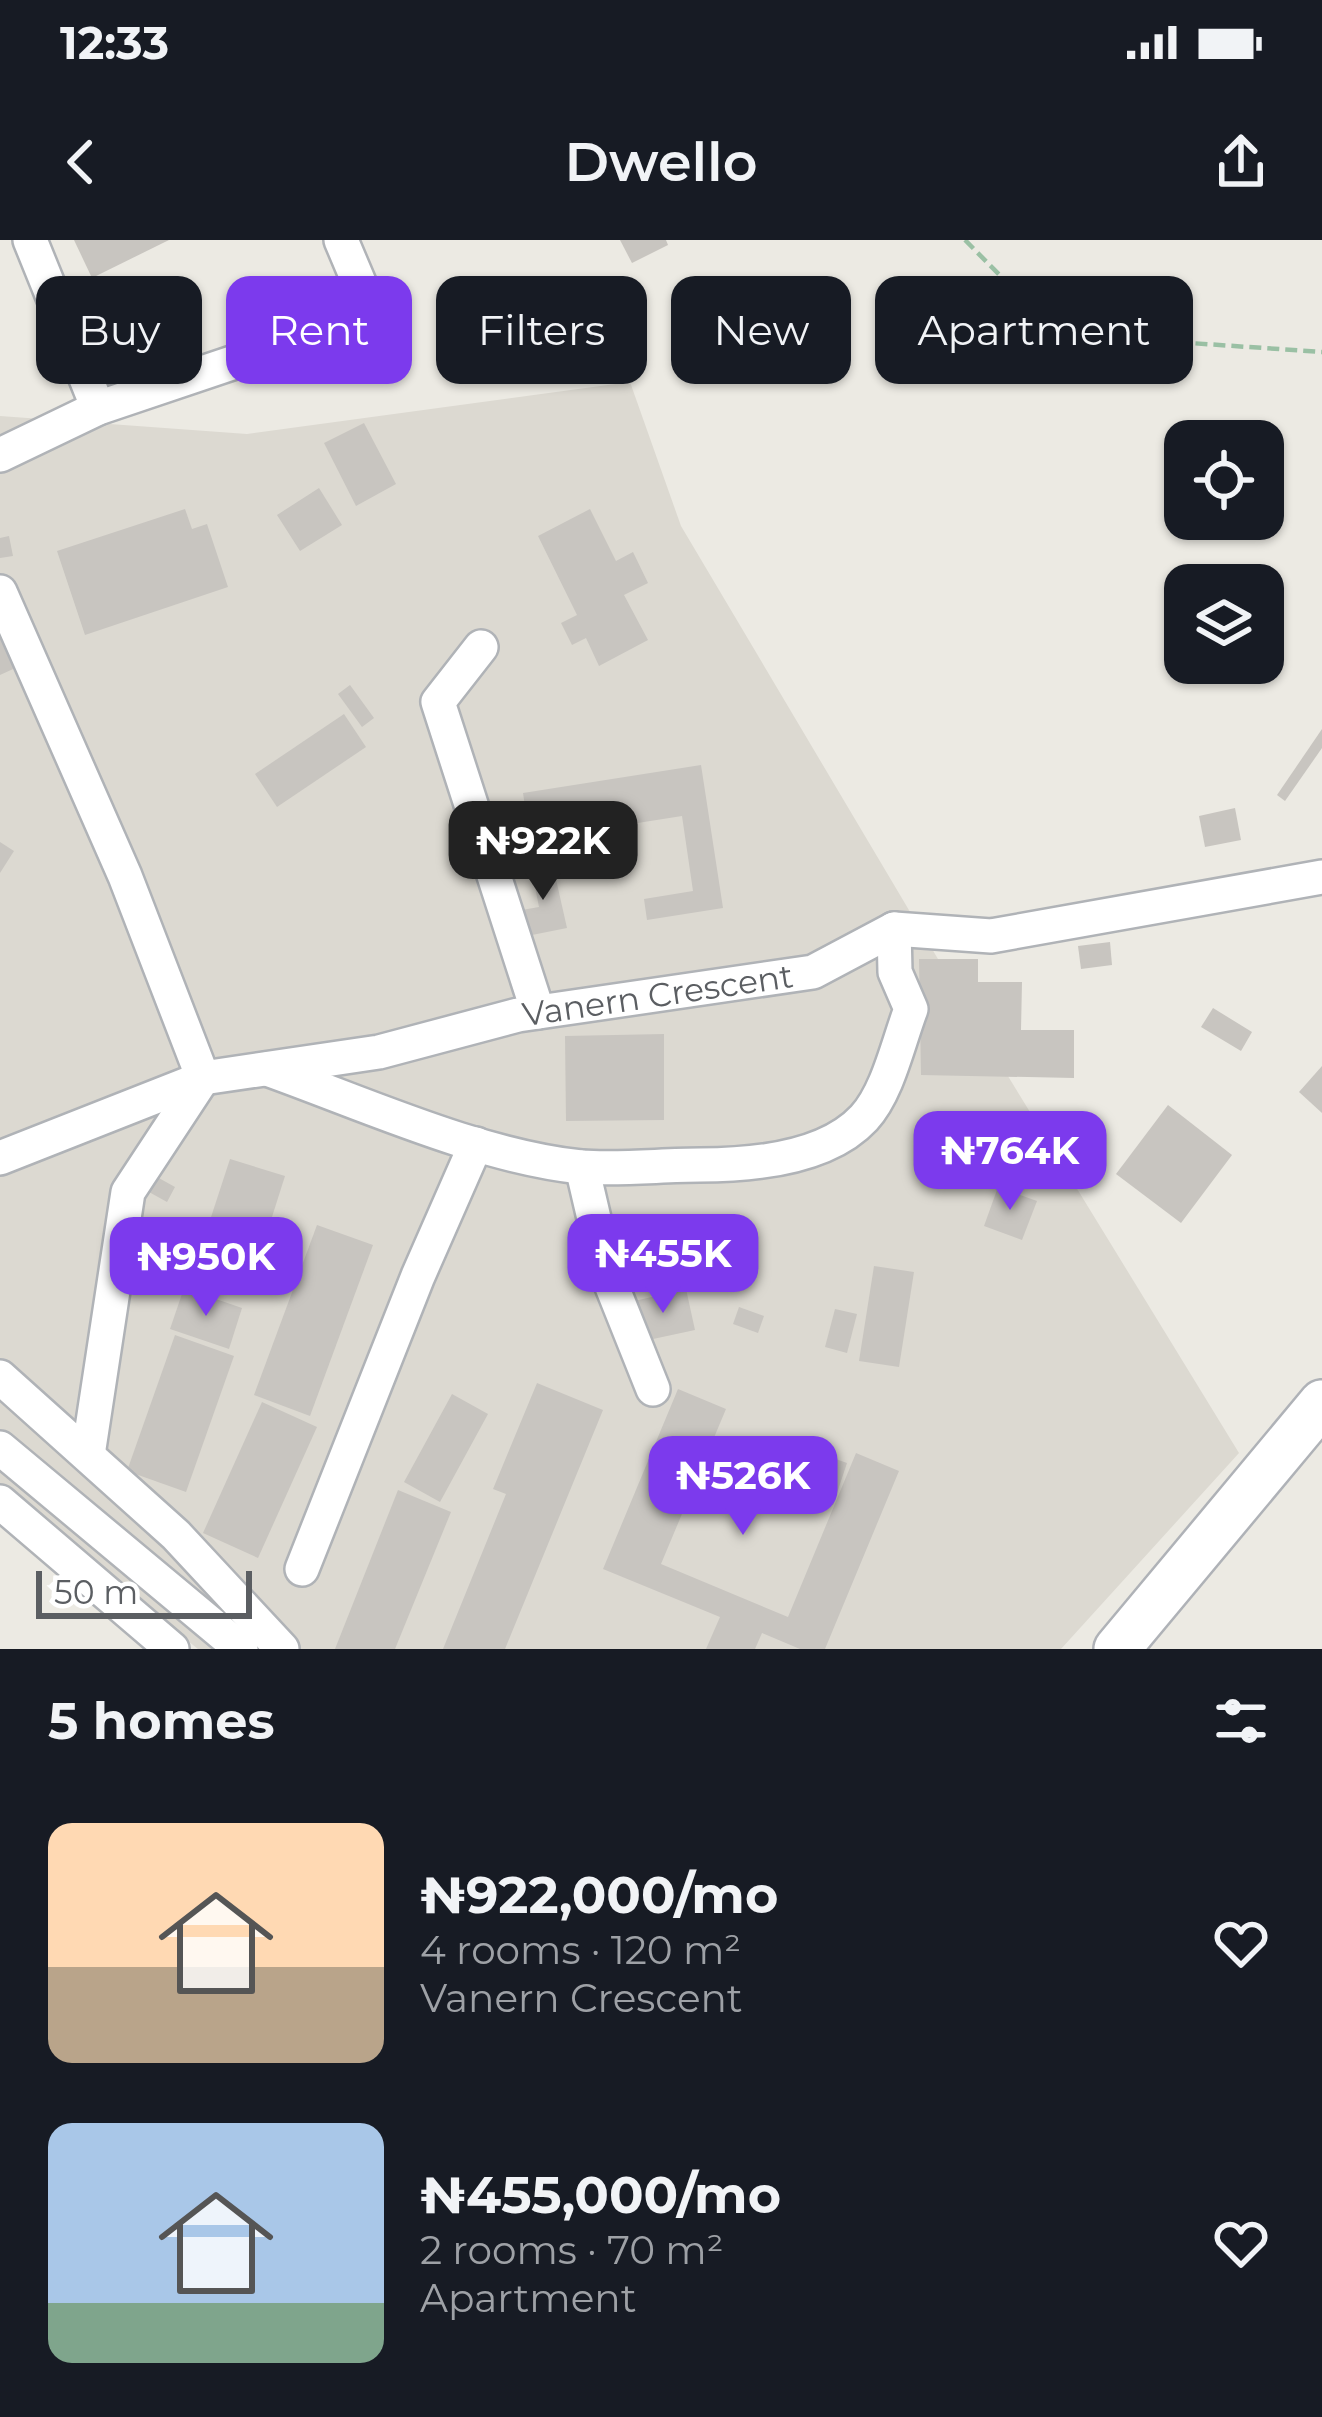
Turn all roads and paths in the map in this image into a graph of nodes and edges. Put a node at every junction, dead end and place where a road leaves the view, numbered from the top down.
1 (30, 240) edge
2 (341, 240) edge
3 (965, 240) edge
4 (1322, 352) edge
5 (98, 408) junction
6 (0, 454) edge
7 (0, 592) edge
8 (481, 647) dead end
9 (1318, 875) edge
10 (894, 929) junction
11 (538, 1012) junction
12 (266, 1068) junction
13 (203, 1078) junction
14 (476, 1144) junction
15 (0, 1158) edge
16 (582, 1167) junction
17 (0, 1377) edge
18 (653, 1389) dead end
19 (1322, 1403) edge
20 (0, 1448) edge
21 (88, 1455) junction
22 (0, 1502) edge
23 (302, 1569) dead end
24 (172, 1649) edge
25 (242, 1649) edge
26 (282, 1649) edge
27 (1117, 1649) edge

1 - 5 street
2 - 5 street
3 - 4 path
5 - 6 street
7 - 13 street
8 - 11 street
9 - 10 street
10 - 11 street, Vanern Crescent
10 - 16 street
11 - 12 street, Vanern Crescent
12 - 13 street, Vanern Crescent
12 - 14 street
13 - 15 street, Vanern Crescent
13 - 21 street
14 - 16 street
14 - 23 street
16 - 18 street
17 - 21 street
19 - 27 main road
20 - 25 street
21 - 26 street
22 - 24 street

